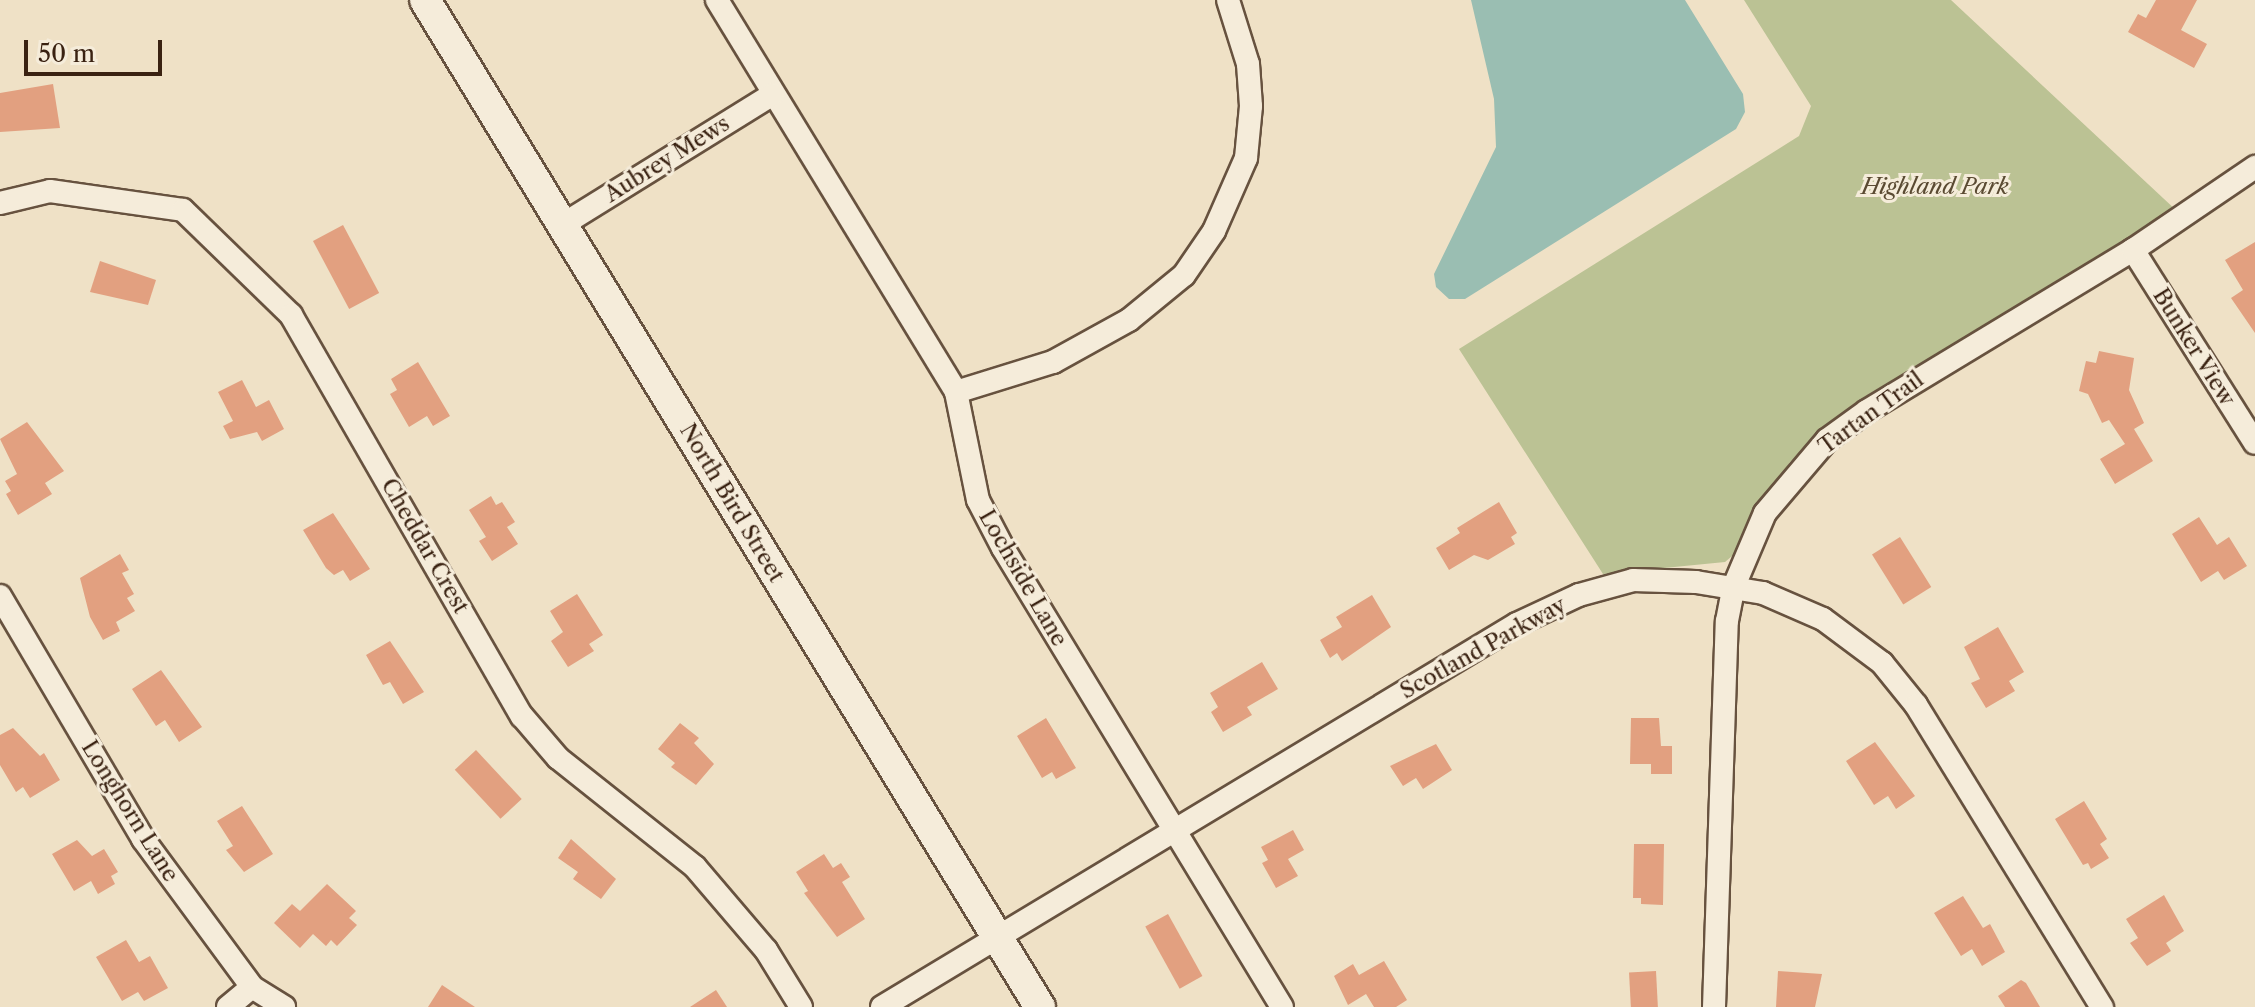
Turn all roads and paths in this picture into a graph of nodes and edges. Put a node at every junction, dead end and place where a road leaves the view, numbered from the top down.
1 (425, 0) edge
2 (717, 0) edge
3 (1228, 0) edge
4 (773, 94) junction
5 (2255, 167) edge
6 (0, 203) edge
7 (562, 225) junction
8 (2133, 250) junction
9 (956, 392) junction
10 (2255, 443) edge
11 (1734, 586) junction
12 (0, 596) edge
13 (1174, 828) junction
14 (996, 936) junction
15 (252, 987) junction
16 (228, 1007) edge
17 (284, 1007) edge
18 (801, 1007) edge
19 (882, 1007) edge
20 (1040, 1007) edge
21 (1282, 1007) edge
22 (1714, 1007) edge
23 (2102, 1007) edge

1 - 7 street, North Bird Street
2 - 4 street, Lochside Lane
3 - 9 street
4 - 7 street, Aubrey Mews
4 - 9 street, Lochside Lane
5 - 8 street, Tartan Trail
6 - 18 street, Cheddar Crest
7 - 14 street, North Bird Street
8 - 10 street, Bunker View
8 - 11 street, Tartan Trail
9 - 13 street, Lochside Lane
11 - 13 street, Scotland Parkway
11 - 22 street, Tartan Trail
11 - 23 street, Scotland Parkway
12 - 15 street, Longhorn Lane
13 - 14 street, Scotland Parkway
13 - 21 street, Lochside Lane
14 - 19 street, Scotland Parkway
14 - 20 street, North Bird Street
15 - 16 street
15 - 17 street, Longhorn Lane

